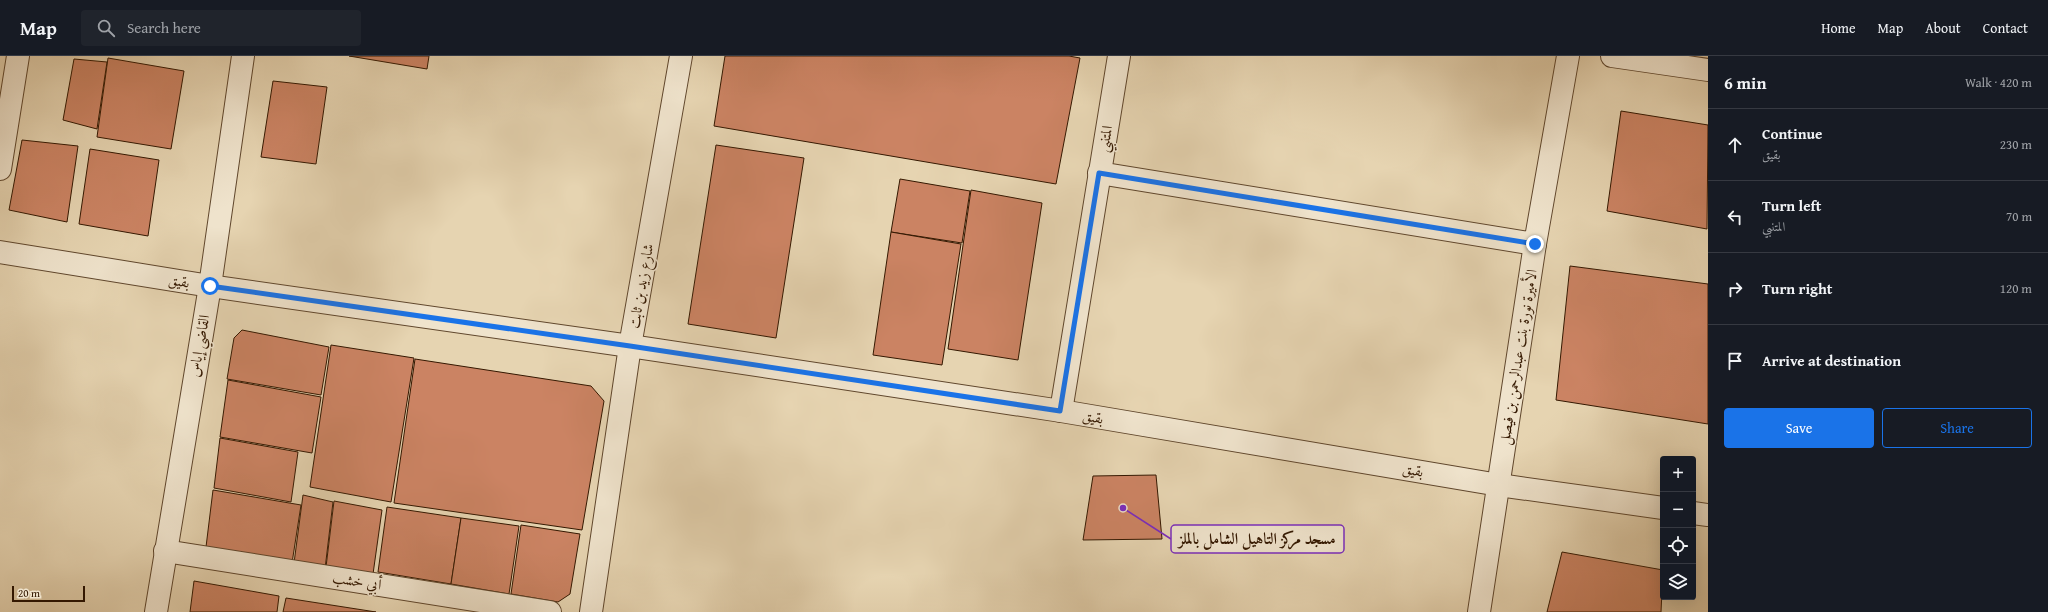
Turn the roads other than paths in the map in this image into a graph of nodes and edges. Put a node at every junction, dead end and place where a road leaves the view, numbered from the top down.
1 (18, 56) edge
2 (243, 56) edge
3 (681, 56) edge
4 (1119, 56) edge
5 (1568, 56) edge
6 (1612, 56) edge
7 (1708, 70) edge
8 (0, 169) edge
9 (1099, 173) junction
10 (1535, 244) junction
11 (0, 252) edge
12 (210, 286) junction
13 (630, 346) junction
14 (1060, 411) junction
15 (1499, 485) junction
16 (1660, 508) edge
17 (1696, 513) edge
18 (1708, 515) edge
19 (165, 551) junction
20 (156, 612) edge
21 (550, 612) edge
22 (591, 612) edge
23 (1479, 612) edge

1 - 8 street
2 - 12 street, القاضي إياس
3 - 13 street, شارع زيد بن ثابت
4 - 9 street, المتنبي
5 - 10 street, الأميرة نورة بنت عبدالرحمن بن فيصل
6 - 7 street
9 - 10 street
9 - 14 street, المتنبي
10 - 15 street, الأميرة نورة بنت عبدالرحمن بن فيصل
11 - 12 street, بقيق
12 - 13 street, بقيق
12 - 19 street, القاضي إياس
13 - 14 street, بقيق
13 - 22 street, شارع زيد بن ثابت
14 - 15 street, بقيق
15 - 16 street, بقيق
15 - 23 street, الأميرة نورة بنت عبدالرحمن بن فيصل
17 - 18 street
19 - 20 street, القاضي إياس
19 - 21 street, أبي خشب

